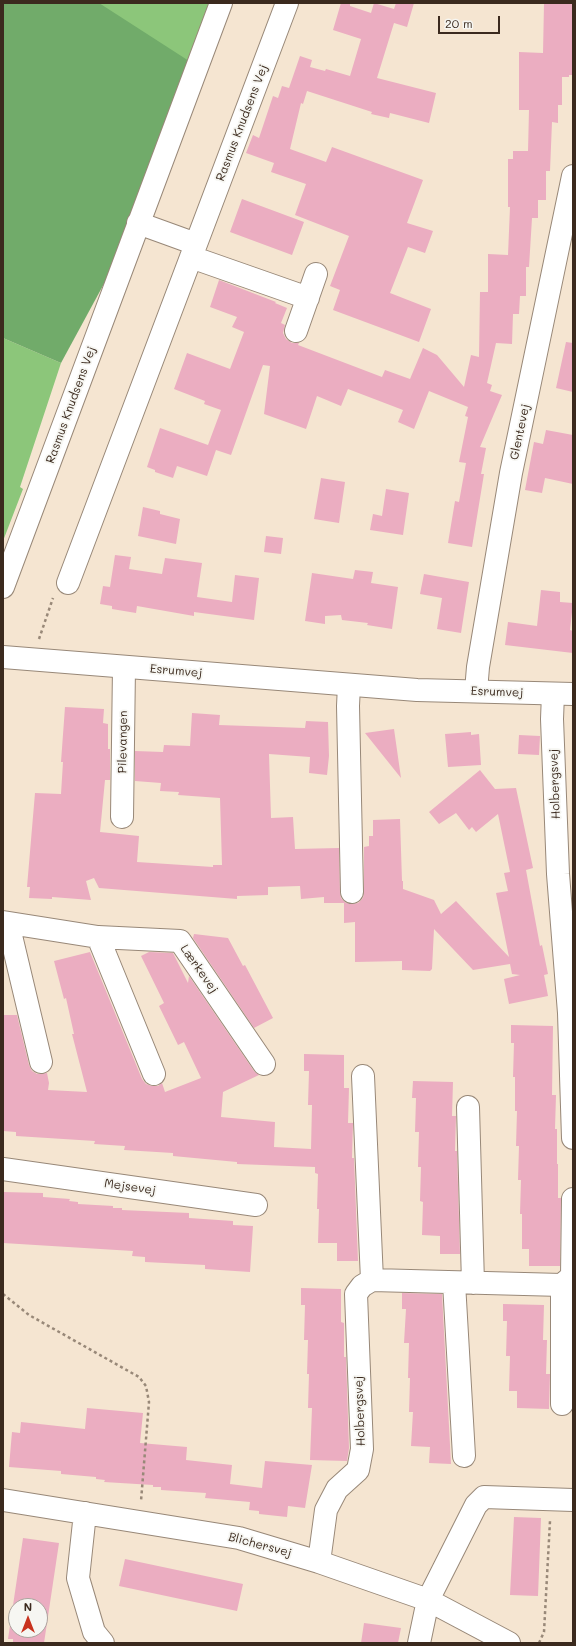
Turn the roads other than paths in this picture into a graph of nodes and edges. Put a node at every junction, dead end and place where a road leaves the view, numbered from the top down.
1 (221, 3) edge
2 (287, 3) edge
3 (573, 176) edge
4 (138, 223) junction
5 (194, 251) junction
6 (316, 274) dead end
7 (308, 298) junction
8 (296, 331) dead end
9 (68, 583) road end
10 (3, 588) edge
11 (3, 657) edge
12 (124, 667) junction
13 (349, 685) junction
14 (476, 691) junction
15 (563, 694) edge
16 (122, 817) dead end
17 (566, 874) edge
18 (352, 892) dead end
19 (6, 922) edge
20 (98, 937) junction
21 (41, 1062) dead end
22 (264, 1064) dead end
23 (154, 1074) dead end
24 (363, 1076) dead end
25 (468, 1107) dead end
26 (573, 1138) edge
27 (3, 1169) edge
28 (573, 1199) edge
29 (256, 1205) dead end
30 (372, 1280) junction
31 (464, 1283) junction
32 (562, 1285) junction
33 (562, 1404) dead end
34 (464, 1456) dead end
35 (3, 1500) edge
36 (573, 1500) edge
37 (85, 1512) junction
38 (319, 1562) junction
39 (428, 1600) junction
40 (103, 1643) edge
41 (419, 1643) edge
42 (509, 1643) edge

1 - 4 street, Rasmus Knudsens Vej
2 - 5 street, Rasmus Knudsens Vej
3 - 14 street, Glentevej
4 - 5 street
4 - 10 street, Rasmus Knudsens Vej
5 - 7 street
5 - 9 street, Rasmus Knudsens Vej
6 - 7 street
7 - 8 street
11 - 12 street, Esrumvej
12 - 13 street, Esrumvej
12 - 16 street, Pilevangen
13 - 14 street, Esrumvej
13 - 18 street
14 - 15 street, Esrumvej
15 - 17 street, Holbergsvej
17 - 26 street, Holbergsvej
19 - 20 street, Lærkevej
19 - 21 street, Lærkevej
20 - 22 street, Lærkevej
20 - 23 street
24 - 30 street
25 - 31 street
27 - 29 street, Mejsevej
28 - 32 street
30 - 31 street
30 - 38 street, Holbergsvej
31 - 32 street
31 - 34 street
32 - 33 street
35 - 37 street, Blichersvej
36 - 39 street
37 - 38 street, Blichersvej
37 - 40 street
38 - 39 street, Blichersvej
39 - 41 street
39 - 42 street, Blichersvej

